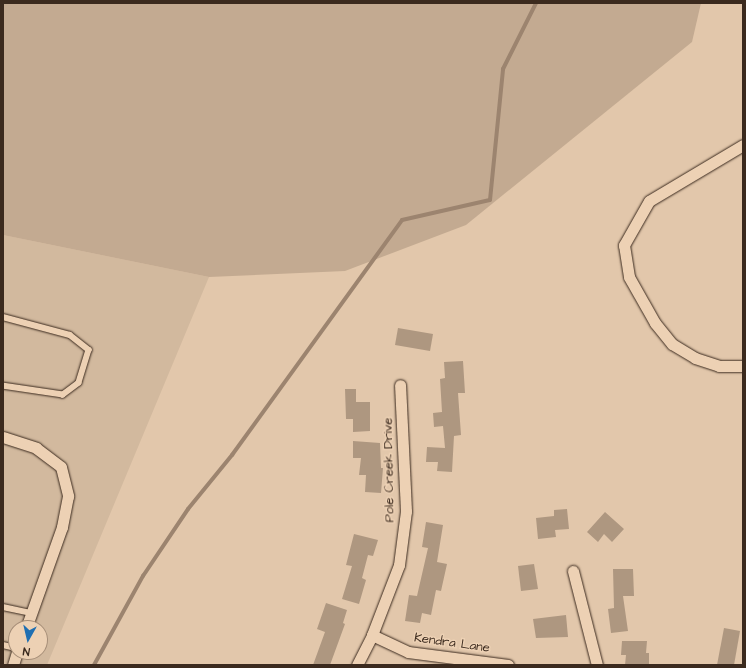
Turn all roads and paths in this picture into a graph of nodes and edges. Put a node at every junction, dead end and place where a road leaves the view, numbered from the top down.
1 (743, 145) edge
2 (3, 317) edge
3 (743, 366) edge
4 (400, 385) dead end
5 (3, 386) edge
6 (3, 437) edge
7 (573, 571) dead end
8 (3, 607) edge
9 (31, 613) junction
10 (29, 620) edge
11 (372, 635) junction
12 (357, 665) edge
13 (508, 665) edge
14 (595, 665) edge

1 - 3 street
2 - 5 lane
4 - 11 street, Pole Creek Drive
6 - 9 street
7 - 14 street
8 - 9 lane
9 - 10 street
11 - 12 street, Pole Creek Drive
11 - 13 street, Kendra Lane

